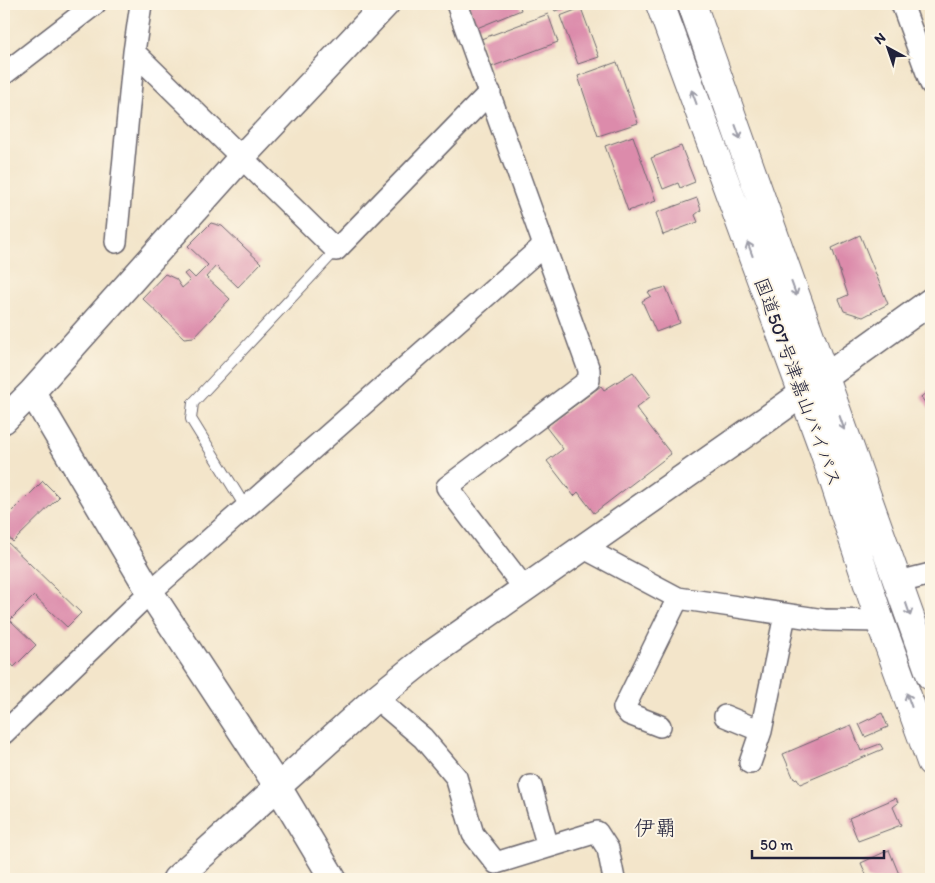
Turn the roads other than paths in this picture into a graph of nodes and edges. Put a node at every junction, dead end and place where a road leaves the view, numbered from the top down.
1 (95, 4) edge
2 (141, 4) edge
3 (386, 4) edge
4 (458, 4) edge
5 (660, 4) edge
6 (692, 4) edge
7 (902, 4) edge
8 (134, 52) junction
9 (4, 74) edge
10 (931, 84) edge
11 (490, 92) junction
12 (241, 158) junction
13 (116, 242) dead end
14 (544, 246) junction
15 (336, 250) junction
16 (931, 301) edge
17 (826, 377) junction
18 (32, 392) junction
19 (802, 394) junction
20 (4, 420) edge
21 (246, 508) junction
22 (584, 548) junction
23 (931, 574) edge
24 (899, 582) junction
25 (525, 589) junction
26 (150, 592) junction
27 (678, 598) junction
28 (786, 615) junction
29 (880, 621) junction
30 (931, 676) edge
31 (376, 698) junction
32 (725, 716) dead end
33 (660, 726) dead end
34 (761, 731) junction
35 (4, 733) edge
36 (931, 762) edge
37 (750, 763) dead end
38 (531, 786) dead end
39 (278, 787) junction
40 (548, 847) junction
41 (176, 879) edge
42 (333, 879) edge
43 (614, 879) edge

1 - 9 street
2 - 8 street
3 - 12 street
4 - 11 street
19 -> 5 highway, 国道507号津嘉山バイパス
6 -> 17 highway, 国道507号津嘉山バイパス
7 - 10 street
8 - 12 street
8 - 13 street
11 - 14 street
11 - 15 street
12 - 15 street
12 - 18 street
14 - 21 street
14 - 25 street
15 - 21 lane
16 - 17 street
17 - 19 street
17 -> 24 highway, 国道507号津嘉山バイパス
18 - 20 street
18 - 26 street
19 - 22 street
19 - 29 highway, 国道507号津嘉山バイパス
21 - 26 street
22 - 25 street
22 - 27 street
23 - 24 street
24 -> 30 highway, 国道507号津嘉山バイパス
25 - 31 street
26 - 35 street
26 - 39 street
27 - 28 street
27 - 33 street
28 - 29 street
28 - 34 street
36 -> 29 highway, 国道507号津嘉山バイパス
31 - 39 street
31 - 40 street
32 - 34 street
34 - 37 street
38 - 40 street
39 - 41 street
39 - 42 street
40 - 43 street

